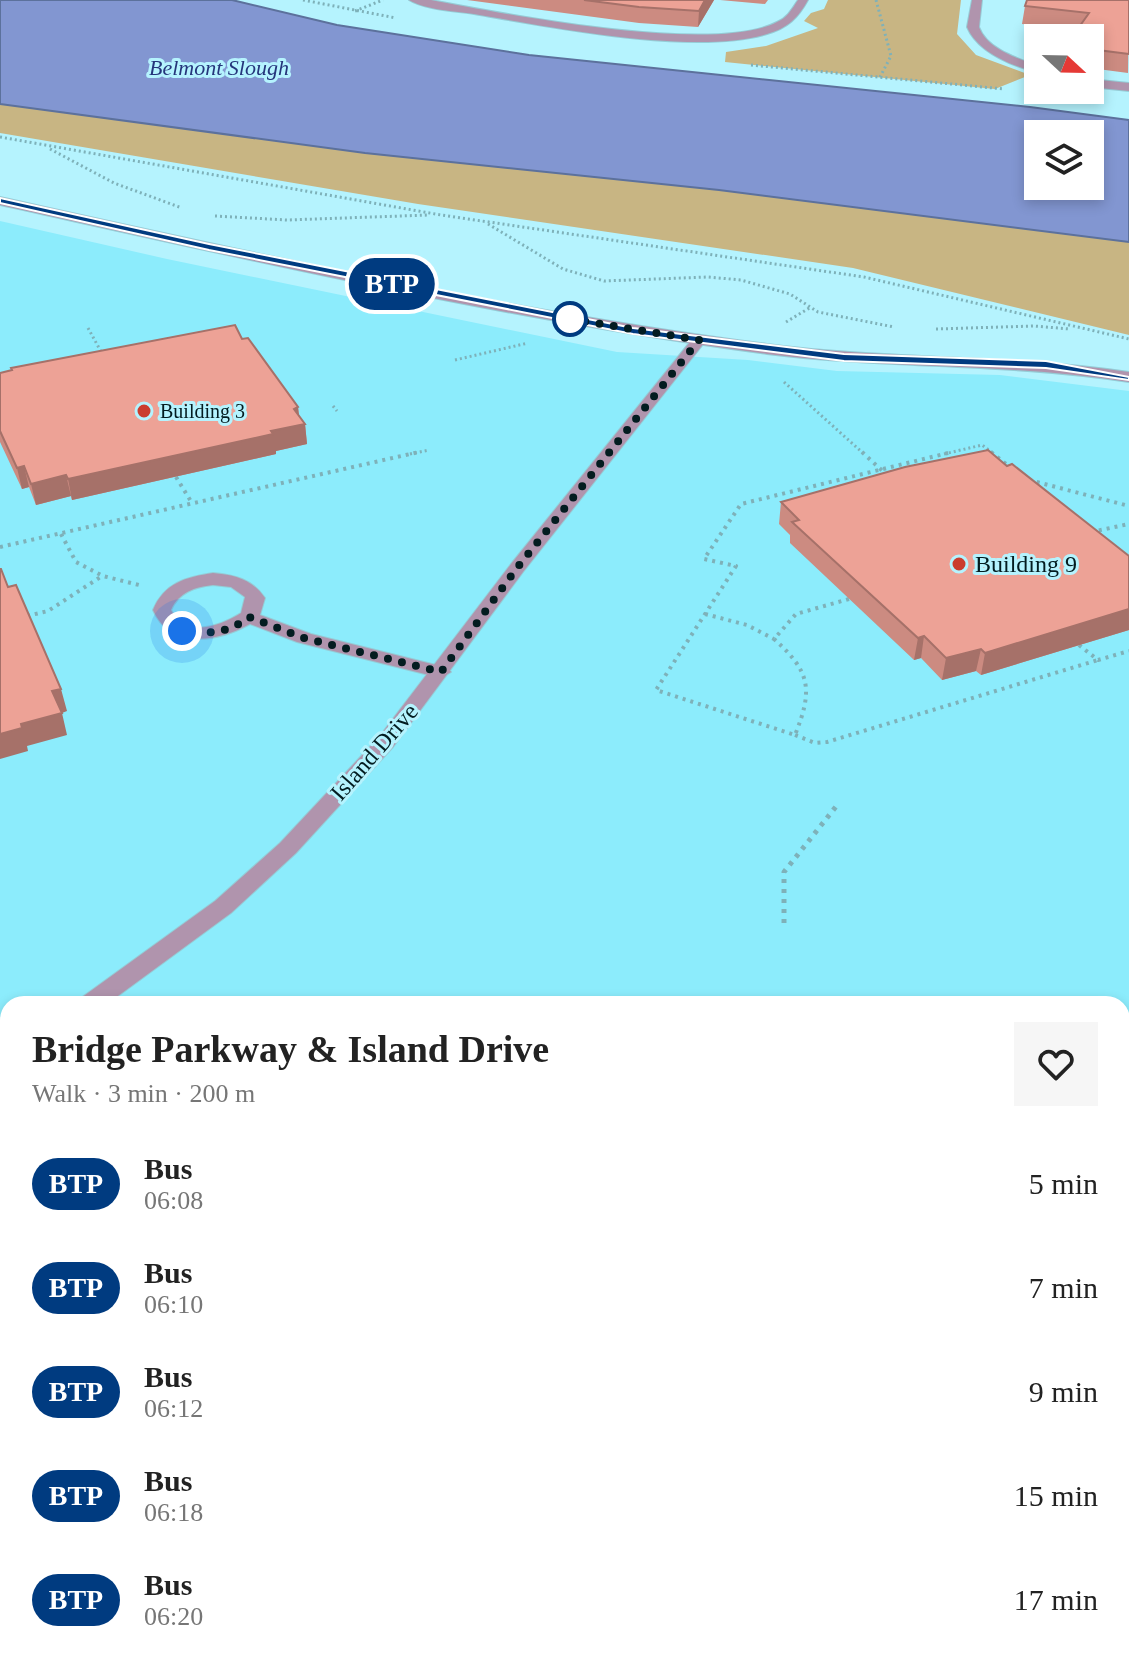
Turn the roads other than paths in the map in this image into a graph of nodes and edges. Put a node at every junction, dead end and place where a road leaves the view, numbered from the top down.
1 (414, 0) edge
2 (803, 0) edge
3 (977, 0) edge
4 (1024, 64) edge
5 (1104, 84) edge
6 (1129, 87) edge
7 (0, 201) edge
8 (699, 340) junction
9 (1129, 377) edge
10 (249, 617) junction
11 (441, 672) junction
12 (101, 996) edge

1 - 2 street
3 - 4 street
5 - 6 street
7 - 8 street
8 - 9 street
8 - 11 street, Island Drive
10 - 10 street
10 - 11 street
11 - 12 street, Island Drive

